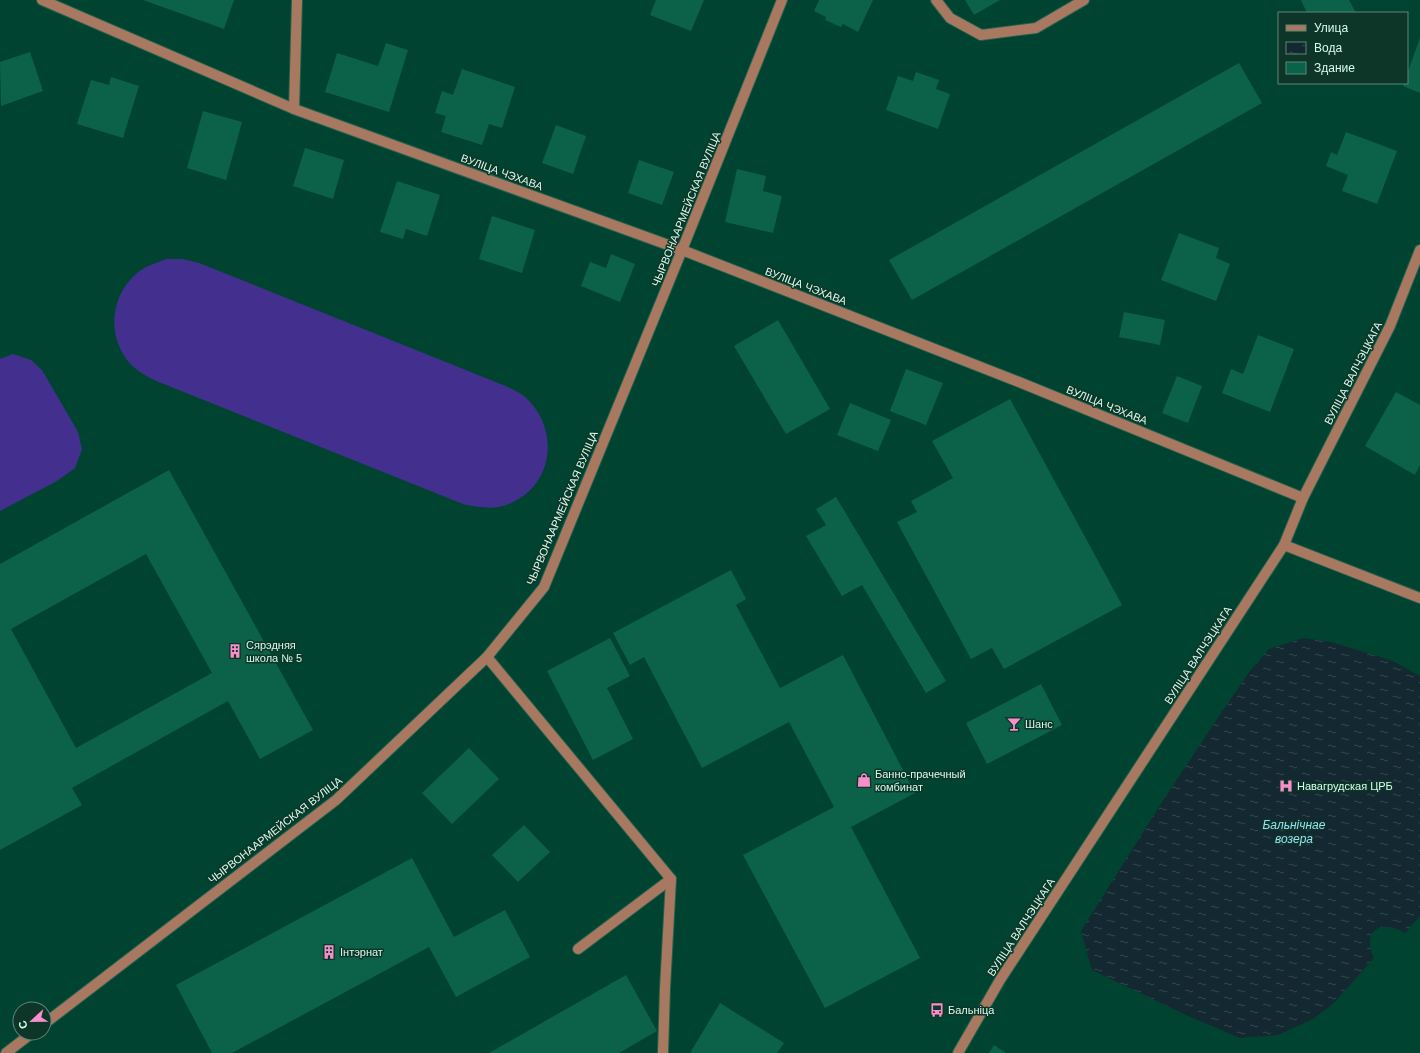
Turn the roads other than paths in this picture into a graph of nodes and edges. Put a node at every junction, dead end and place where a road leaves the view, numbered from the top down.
1 (42, 0) edge
2 (297, 0) edge
3 (782, 0) edge
4 (936, 0) edge
5 (1084, 0) edge
6 (294, 109) junction
7 (682, 250) junction
8 (1420, 250) edge
9 (1303, 498) junction
10 (1284, 545) junction
11 (1420, 598) edge
12 (487, 657) junction
13 (672, 879) junction
14 (578, 949) dead end
15 (52, 1018) edge
16 (22, 1041) edge
17 (6, 1053) edge
18 (663, 1053) edge
19 (958, 1053) edge

1 - 6 street, ВУЛІЦА ЧЭХАВА
2 - 6 street
3 - 7 street, ЧЫРВОНААРМЕЙСКАЯ ВУЛІЦА
4 - 5 street
6 - 7 street, ВУЛІЦА ЧЭХАВА
7 - 9 street, ВУЛІЦА ЧЭХАВА
7 - 12 street, ЧЫРВОНААРМЕЙСКАЯ ВУЛІЦА
8 - 9 street, ВУЛІЦА ВАЛЧЭЦКАГА
9 - 10 street, ВУЛІЦА ВАЛЧЭЦКАГА
10 - 11 street
10 - 19 street, ВУЛІЦА ВАЛЧЭЦКАГА
12 - 13 street
12 - 15 street, ЧЫРВОНААРМЕЙСКАЯ ВУЛІЦА
13 - 14 street
13 - 18 street
16 - 17 street

